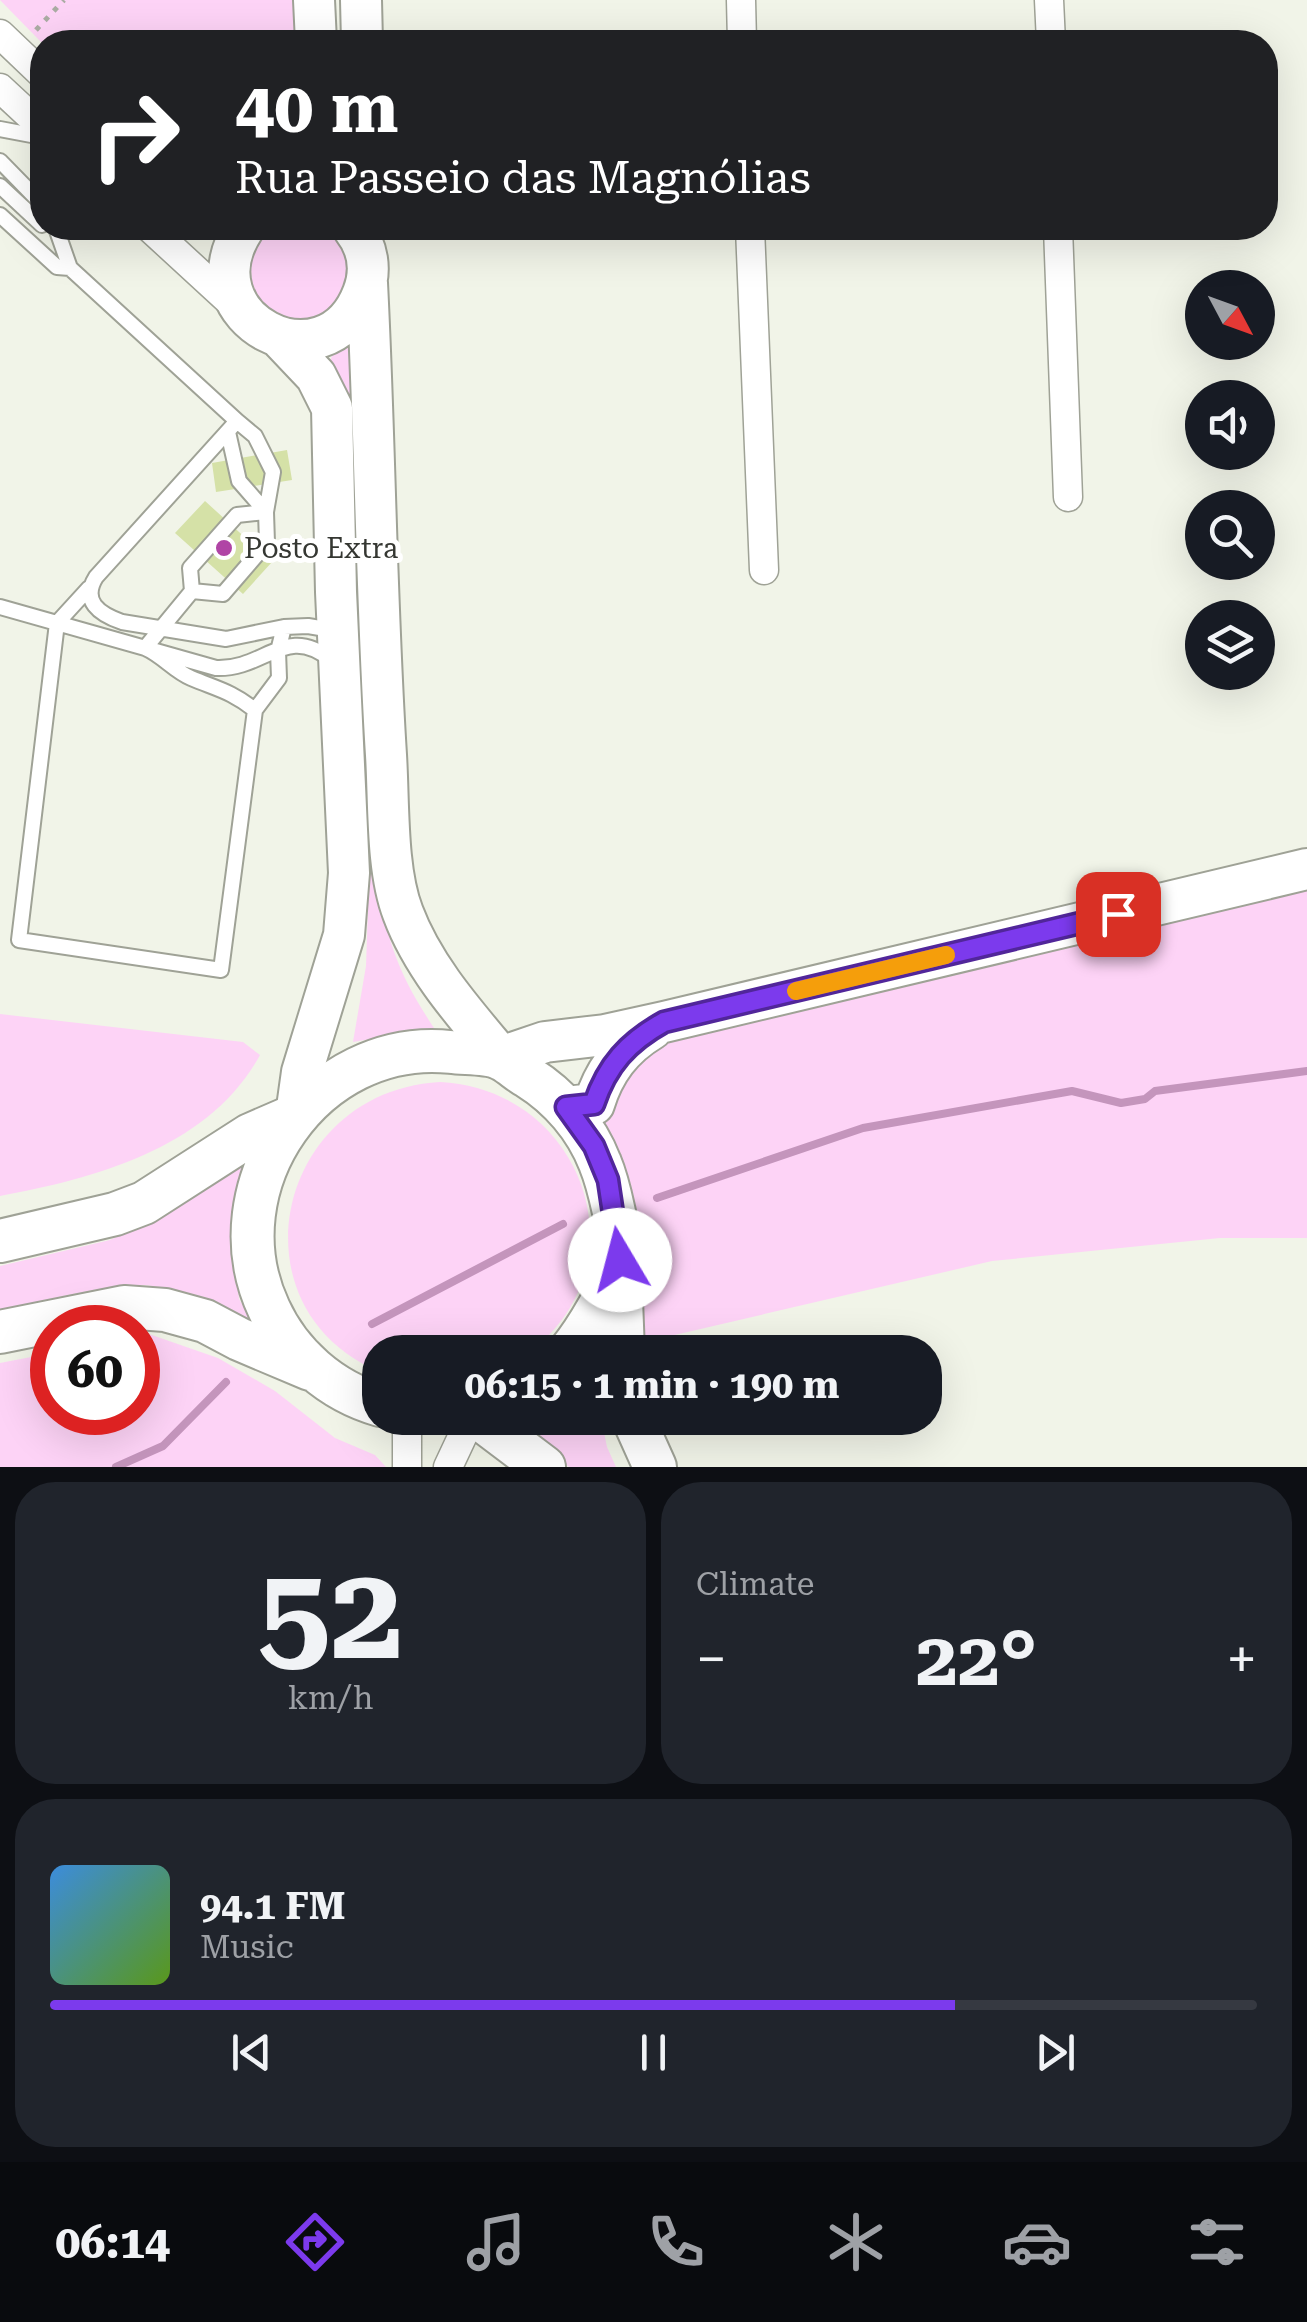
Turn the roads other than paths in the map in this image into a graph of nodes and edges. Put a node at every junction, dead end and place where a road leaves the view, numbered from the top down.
1 (314, 0) edge
2 (361, 0) edge
3 (741, 0) edge
4 (1049, 0) edge
5 (315, 30) edge
6 (362, 30) edge
7 (742, 30) edge
8 (1050, 30) edge
9 (0, 34) edge
10 (30, 63) edge
11 (0, 88) edge
12 (30, 116) edge
13 (0, 129) edge
14 (30, 135) edge
15 (0, 161) edge
16 (0, 186) edge
17 (30, 192) edge
18 (0, 215) edge
19 (30, 215) edge
20 (60, 240) edge
21 (163, 240) edge
22 (237, 240) edge
23 (750, 240) edge
24 (1058, 240) edge
25 (364, 250) edge
26 (70, 268) junction
27 (244, 314) junction
28 (280, 338) junction
29 (232, 427) junction
30 (1068, 497) dead end
31 (266, 512) junction
32 (764, 570) dead end
33 (89, 588) junction
34 (192, 591) junction
35 (0, 607) edge
36 (57, 623) junction
37 (163, 627) junction
38 (284, 627) junction
39 (144, 648) junction
40 (338, 649) junction
41 (278, 652) junction
42 (254, 710) junction
43 (1307, 870) edge
44 (664, 1022) junction
45 (501, 1058) junction
46 (566, 1107) junction
47 (296, 1115) junction
48 (0, 1241) edge
49 (620, 1260) junction
50 (0, 1332) edge
51 (581, 1335) edge
52 (622, 1335) edge
53 (316, 1372) junction
54 (362, 1400) edge
55 (407, 1435) edge
56 (463, 1435) edge
57 (502, 1435) edge
58 (640, 1435) edge
59 (407, 1467) edge
60 (448, 1467) edge
61 (544, 1467) edge
62 (655, 1467) edge

1 - 5 street
2 - 6 street
3 - 7 street
4 - 8 street
9 - 10 street
11 - 12 street
13 - 14 lane
15 - 17 lane
16 - 19 lane
18 - 26 lane
20 - 26 lane
21 - 27 street
22 - 27 street
23 - 32 street
24 - 30 street
25 - 28 street
25 - 45 street
26 - 29 lane
27 - 28 street
28 - 40 street
29 - 31 lane
29 - 31 lane
29 - 33 lane
31 - 34 lane
31 - 34 lane
33 - 36 lane
33 - 37 lane
34 - 37 lane
35 - 36 lane
36 - 39 lane
36 - 42 lane
37 - 38 lane
37 - 39 lane
38 - 40 lane
38 - 41 lane
39 - 41 lane
39 - 42 lane
40 - 41 lane
40 - 47 street
41 - 42 lane
43 - 44 street
44 - 45 street
44 - 46 street
45 - 46 main road
45 - 47 main road
46 - 49 main road
47 - 48 main road
47 - 53 main road
49 - 51 main road
49 - 52 main road
50 - 53 main road
53 - 54 main road
55 - 59 street
56 - 60 street
57 - 61 main road
58 - 62 main road

